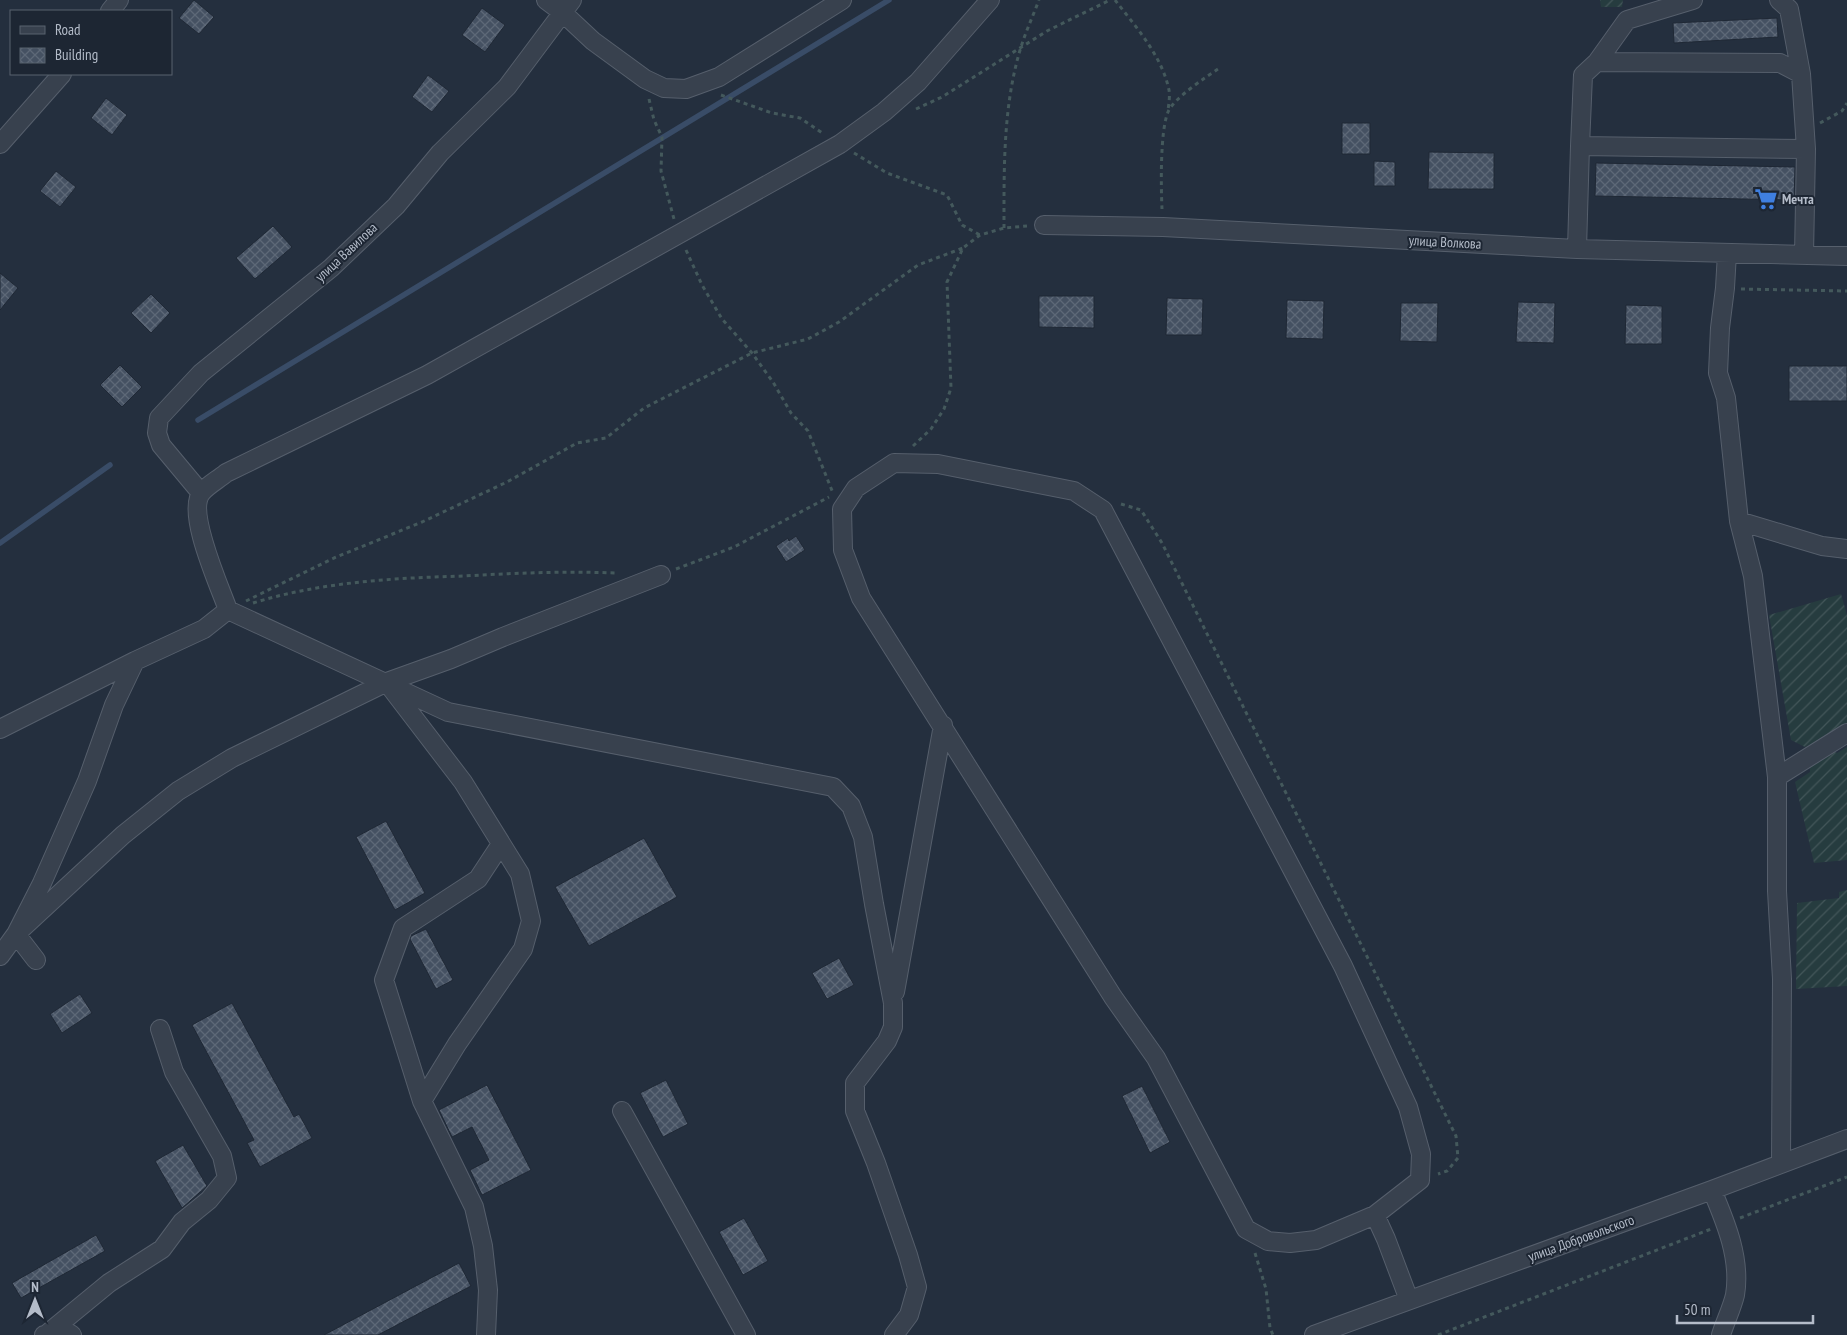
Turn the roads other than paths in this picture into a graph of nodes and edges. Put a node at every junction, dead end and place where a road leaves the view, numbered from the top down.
1 (119, 0) edge
2 (546, 0) edge
3 (842, 0) edge
4 (990, 0) edge
5 (1693, 0) edge
6 (1780, 0) edge
7 (567, 6) edge
8 (111, 10) edge
9 (1597, 62) junction
10 (1801, 74) junction
11 (61, 75) edge
12 (0, 144) edge
13 (1580, 146) junction
14 (1806, 149) junction
15 (1044, 225) road end
16 (1577, 250) junction
17 (1726, 253) junction
18 (1804, 255) junction
19 (1847, 256) edge
20 (201, 493) junction
21 (1739, 521) junction
22 (1847, 549) edge
23 (661, 575) road end
24 (228, 610) junction
25 (135, 661) junction
26 (387, 682) junction
27 (943, 725) junction
28 (0, 729) edge
29 (1847, 733) edge
30 (1777, 777) junction
31 (501, 844) junction
32 (16, 934) junction
33 (0, 956) edge
34 (36, 960) dead end
35 (893, 1003) junction
36 (160, 1029) dead end
37 (422, 1102) junction
38 (622, 1112) dead end
39 (1847, 1139) edge
40 (1781, 1164) junction
41 (1712, 1190) junction
42 (1375, 1215) junction
43 (1409, 1300) junction
44 (45, 1334) edge
45 (72, 1335) edge
46 (486, 1335) edge
47 (746, 1335) edge
48 (894, 1335) edge
49 (1314, 1335) edge
50 (1721, 1335) edge

1 - 8 street
2 - 7 street
3 - 7 street
4 - 20 street
5 - 9 street
6 - 10 street
7 - 20 street, улица Вавилова
9 - 10 street
9 - 13 street
10 - 14 street
11 - 12 street
13 - 14 street
13 - 16 street
14 - 18 street
15 - 16 street, улица Волкова
16 - 17 street, улица Волкова
17 - 18 street, улица Волкова
17 - 21 street
18 - 19 street, улица Волкова
20 - 24 street
21 - 22 street
21 - 30 street
23 - 26 street
24 - 25 street
24 - 26 street
25 - 28 street
25 - 32 street
26 - 31 street
26 - 32 street
26 - 35 street
27 - 35 street
27 - 42 street
27 - 42 street
29 - 30 street
30 - 40 street
31 - 37 street
31 - 37 street
32 - 33 street
32 - 34 street
35 - 48 street
36 - 44 street
37 - 46 street
38 - 47 street
39 - 40 street, улица Добровольского
40 - 41 street, улица Добровольского
41 - 43 street, улица Добровольского
41 - 50 street
42 - 43 street
43 - 49 street, улица Добровольского
44 - 45 street

